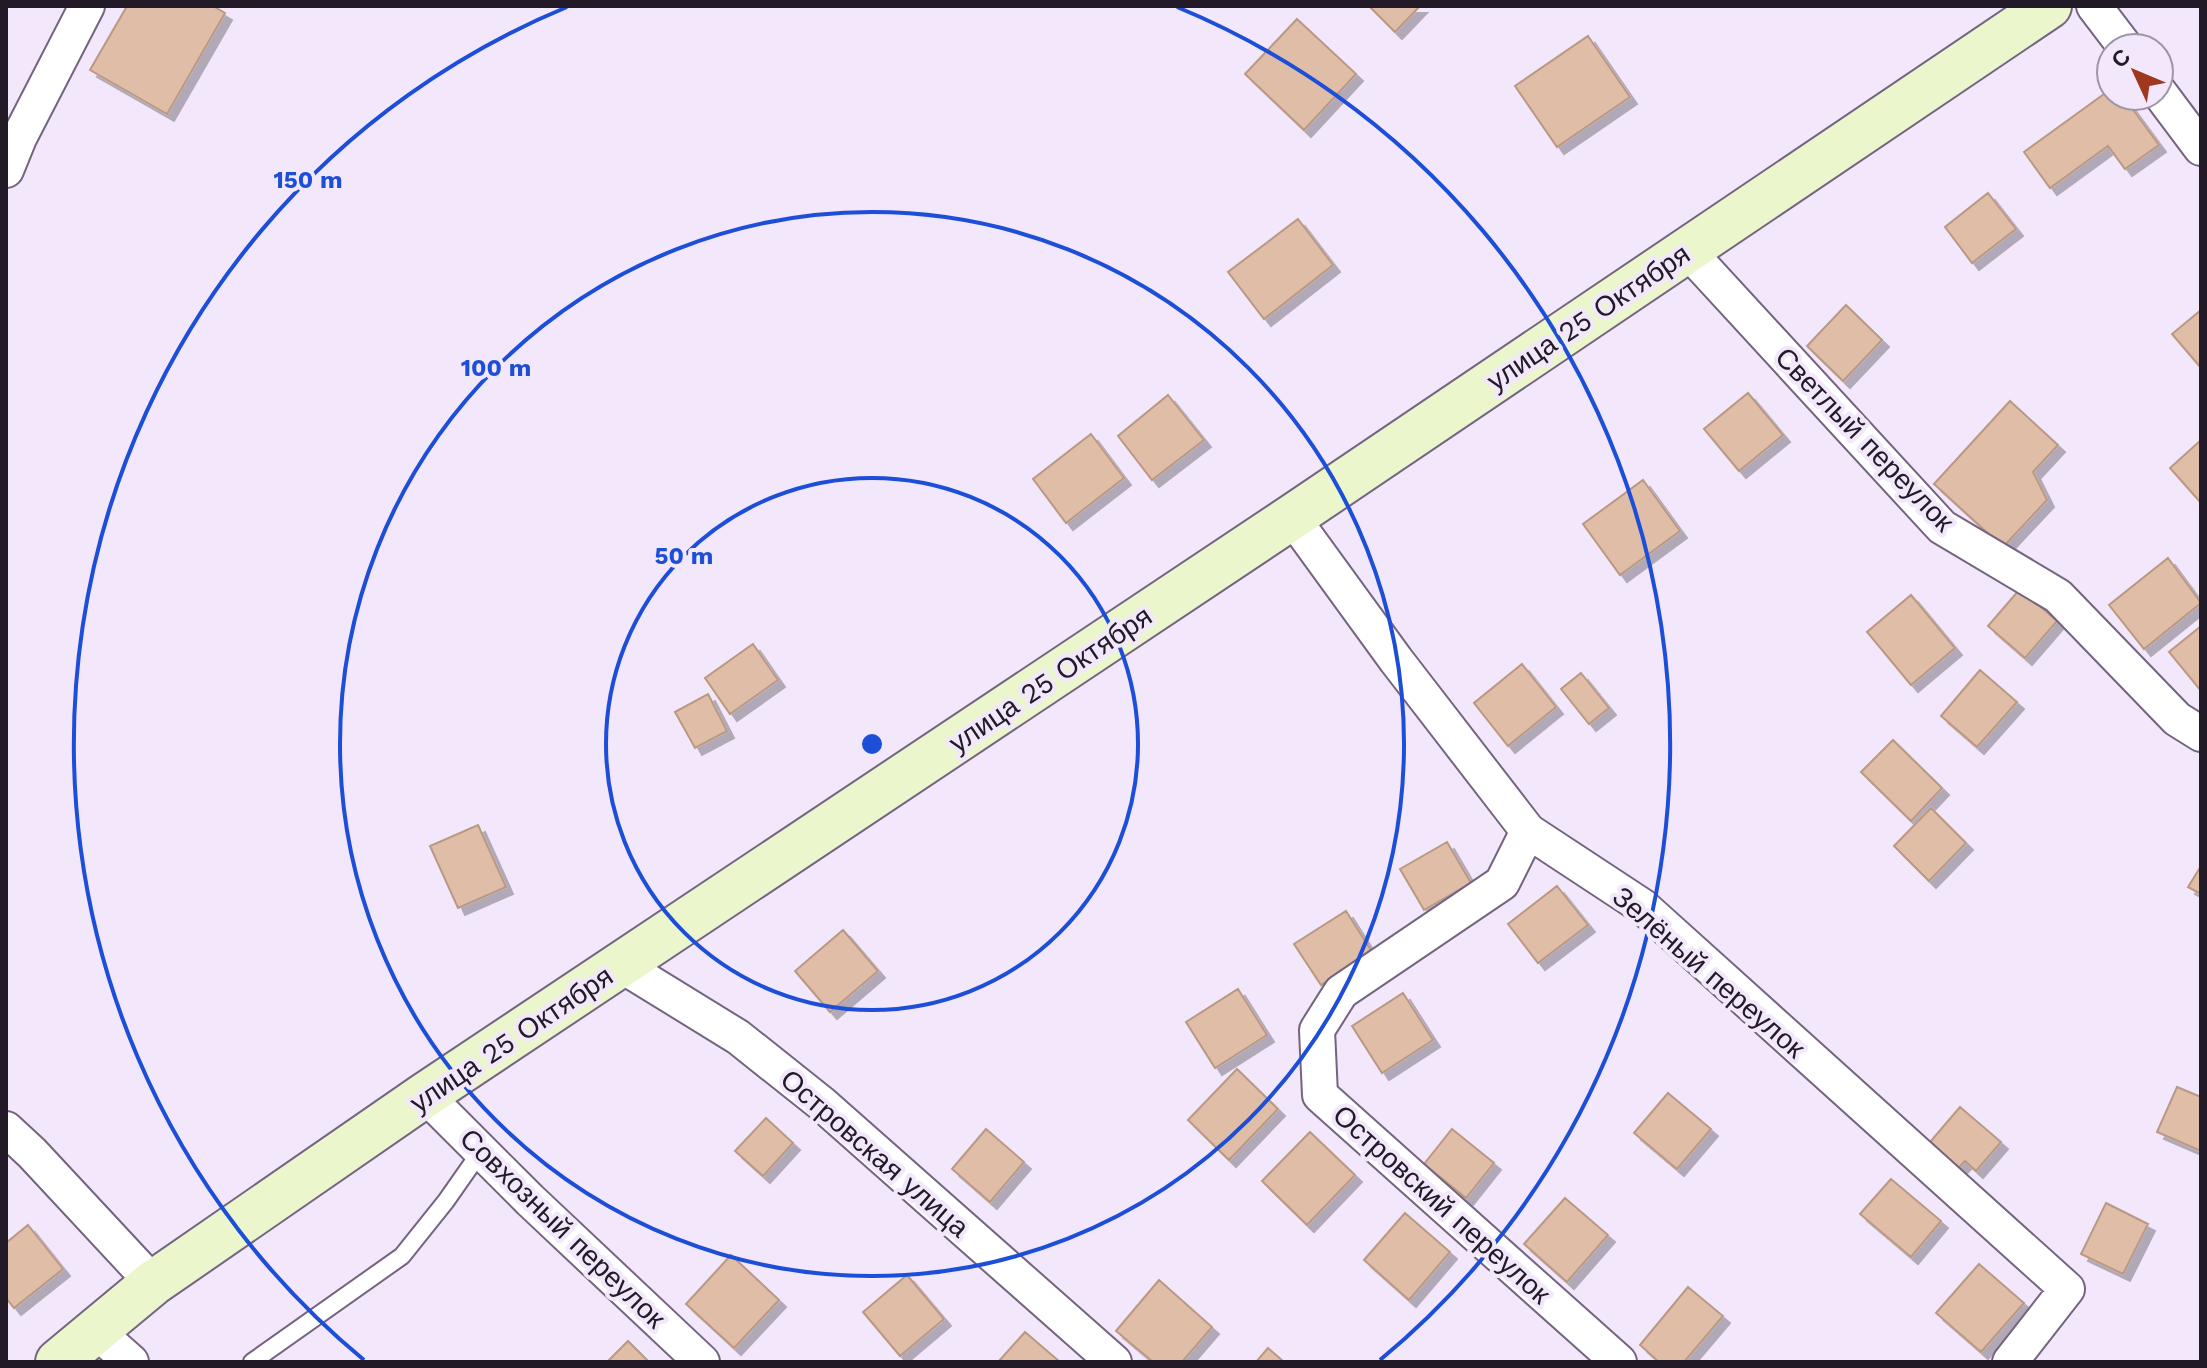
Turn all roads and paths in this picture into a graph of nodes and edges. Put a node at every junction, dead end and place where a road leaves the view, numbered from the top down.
1 (87, 6) edge
2 (2049, 6) edge
3 (2094, 6) edge
4 (2114, 32) edge
5 (2174, 112) edge
6 (2201, 148) edge
7 (6, 170) edge
8 (1687, 250) junction
9 (1292, 517) junction
10 (2201, 734) edge
11 (1528, 831) junction
12 (621, 965) junction
13 (425, 1095) junction
14 (6, 1129) edge
15 (481, 1151) junction
16 (153, 1283) junction
17 (95, 1330) junction
18 (58, 1362) edge
19 (131, 1362) edge
20 (252, 1362) edge
21 (702, 1362) edge
22 (1114, 1362) edge
23 (1619, 1362) edge
24 (2010, 1362) edge

1 - 7 street
2 - 8 main road, улица 25 Октября
3 - 4 street
5 - 6 street
8 - 9 main road, улица 25 Октября
8 - 10 street, Светлый переулок
9 - 11 street, Зелёный переулок
9 - 12 main road, улица 25 Октября
11 - 23 street, Островский переулок
11 - 24 street, Зелёный переулок
12 - 13 main road, улица 25 Октября
12 - 22 street, Островская улица
13 - 15 street, Совхозный переулок
13 - 16 main road, улица 25 Октября
14 - 16 street
15 - 20 lane
15 - 21 street, Совхозный переулок
16 - 17 main road, улица 25 Октября
17 - 18 main road, улица 25 Октября
17 - 19 street

